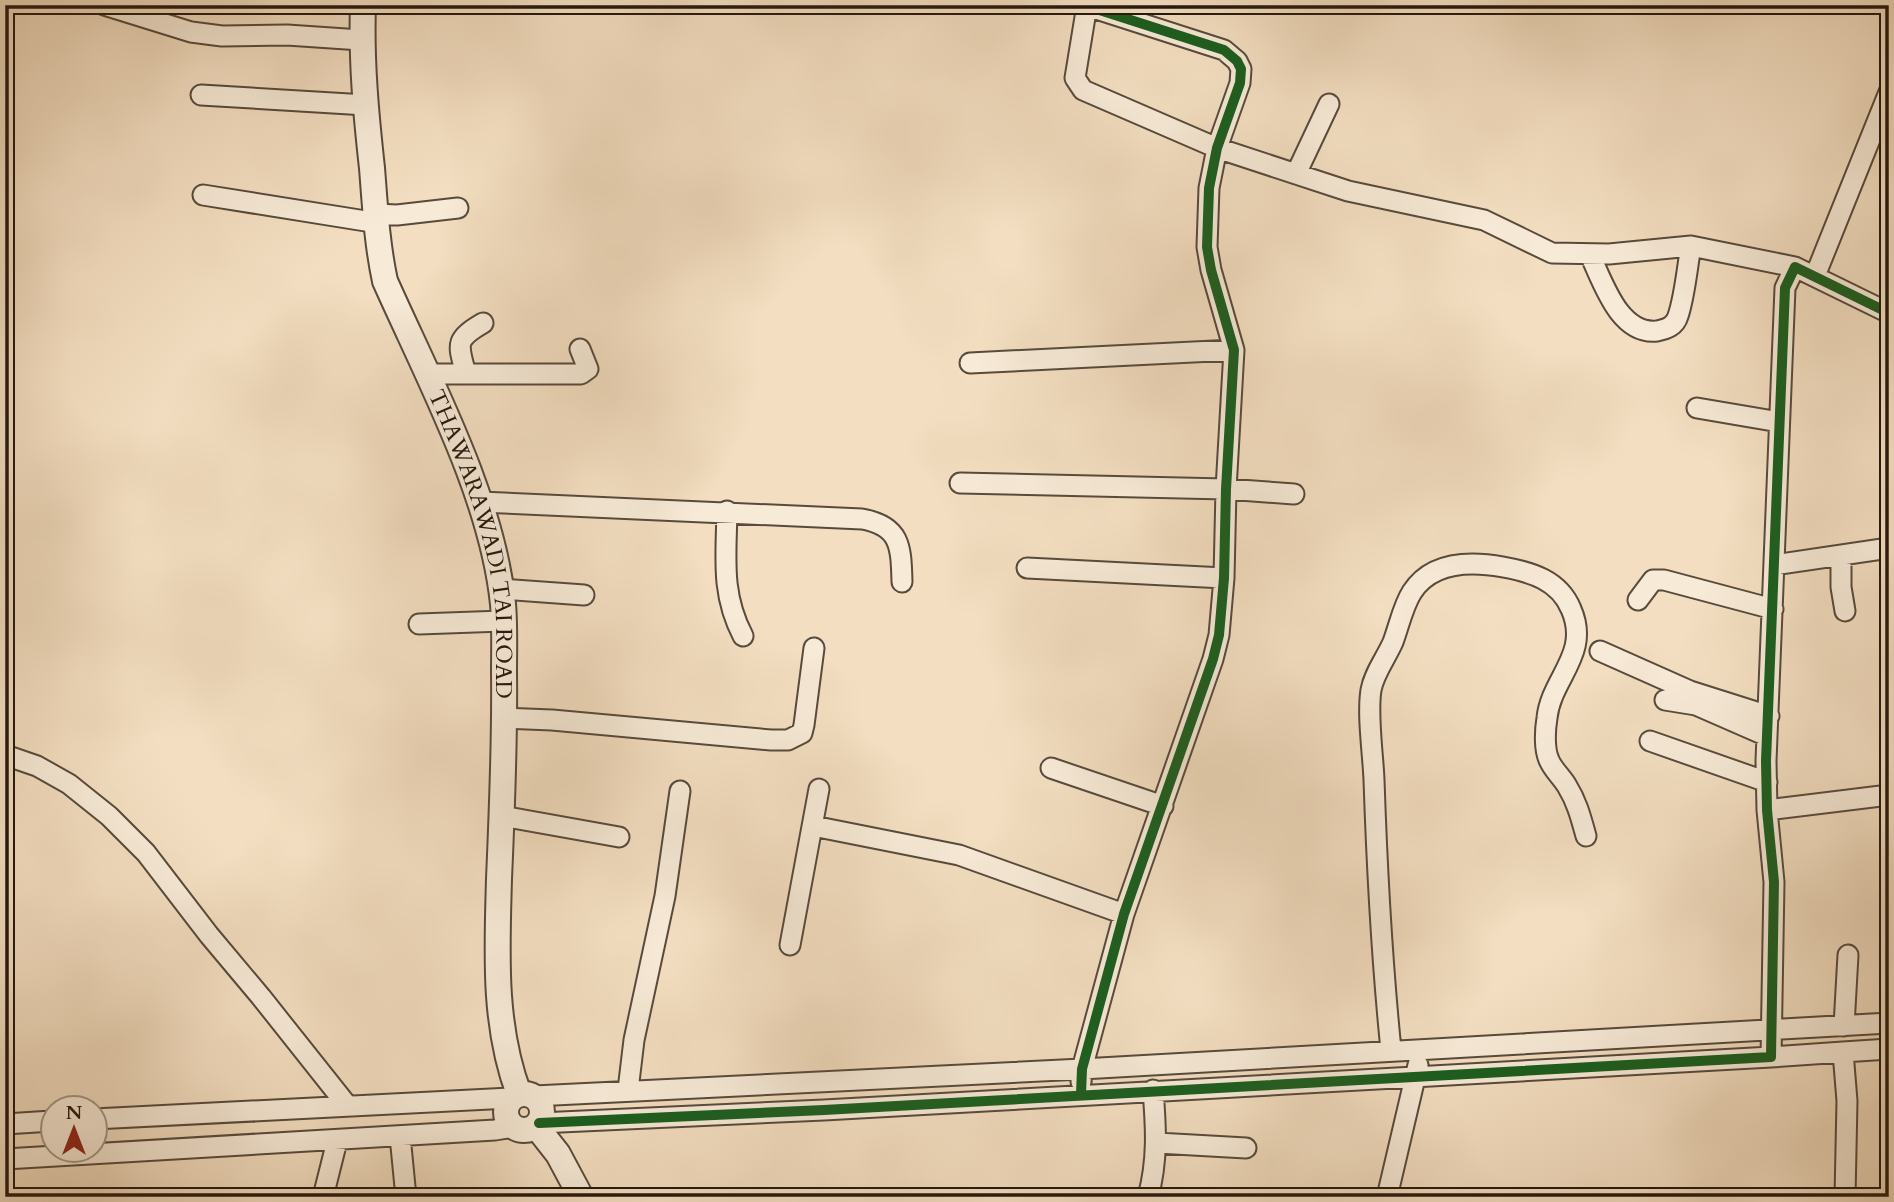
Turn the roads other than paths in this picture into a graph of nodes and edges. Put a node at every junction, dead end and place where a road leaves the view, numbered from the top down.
1 (104, 5) edge
2 (363, 5) edge
3 (1087, 6) edge
4 (361, 40) junction
5 (1889, 92) edge
6 (201, 94) dead end
7 (1329, 104) dead end
8 (366, 105) junction
9 (1217, 148) junction
10 (1296, 174) junction
11 (203, 195) dead end
12 (458, 208) dead end
13 (377, 219) junction
14 (1691, 246) junction
15 (1590, 255) junction
16 (1795, 267) junction
17 (1815, 276) junction
18 (1889, 313) edge
19 (483, 323) dead end
20 (580, 349) dead end
21 (1234, 349) junction
22 (970, 363) dead end
23 (426, 374) junction
24 (466, 374) junction
25 (1697, 408) dead end
26 (1779, 422) junction
27 (960, 482) dead end
28 (1226, 489) junction
29 (1294, 494) dead end
30 (480, 502) junction
31 (727, 511) junction
32 (1888, 551) edge
33 (1841, 555) junction
34 (1774, 565) junction
35 (1027, 568) dead end
36 (1224, 578) junction
37 (902, 582) dead end
38 (501, 589) junction
39 (584, 595) dead end
40 (1637, 600) dead end
41 (1773, 609) junction
42 (1845, 611) dead end
43 (503, 621) junction
44 (419, 625) dead end
45 (743, 636) dead end
46 (814, 648) dead end
47 (1600, 651) dead end
48 (1665, 700) dead end
49 (1769, 716) junction
50 (504, 718) junction
51 (1767, 736) junction
52 (1650, 741) dead end
53 (5, 755) edge
54 (1051, 768) dead end
55 (1767, 782) junction
56 (819, 789) dead end
57 (680, 791) dead end
58 (1889, 795) edge
59 (1163, 806) junction
60 (1768, 810) junction
61 (502, 817) junction
62 (813, 826) junction
63 (1586, 836) dead end
64 (620, 837) dead end
65 (1124, 915) junction
66 (790, 945) dead end
67 (1848, 955) dead end
68 (1889, 1023) edge
69 (1844, 1026) junction
70 (1771, 1028) junction
71 (1420, 1048) junction
72 (1889, 1049) edge
73 (1391, 1050) junction
74 (1843, 1052) junction
75 (1771, 1057) junction
76 (1082, 1069) junction
77 (1416, 1076) junction
78 (628, 1090) junction
79 (1153, 1090) junction
80 (1081, 1094) junction
81 (522, 1096) junction
82 (346, 1104) junction
83 (108, 1118) edge
84 (38, 1122) edge
85 (5, 1124) edge
86 (530, 1125) junction
87 (400, 1136) junction
88 (337, 1141) junction
89 (1157, 1143) junction
90 (1246, 1148) dead end
91 (5, 1159) edge
92 (323, 1197) edge
93 (406, 1197) edge
94 (581, 1197) edge
95 (1148, 1197) edge
96 (1387, 1197) edge
97 (1845, 1197) edge

1 - 4 street
2 - 4 street, THAWARAWADI TAI ROAD
3 - 9 street
3 - 9 street
4 - 8 street, THAWARAWADI TAI ROAD
5 - 17 street
6 - 8 street
7 - 10 street
8 - 13 street, THAWARAWADI TAI ROAD
9 - 10 street
9 - 21 street
10 - 15 street
11 - 13 street
12 - 13 street
13 - 23 street, THAWARAWADI TAI ROAD
14 - 15 street
14 - 15 street
14 - 16 street
16 - 17 street
16 - 26 street
17 - 18 street
19 - 24 street
20 - 24 street
21 - 22 street
21 - 28 street
23 - 24 street
23 - 30 street, THAWARAWADI TAI ROAD
25 - 26 street
26 - 34 street
27 - 28 street
28 - 29 street
28 - 36 street
30 - 31 street
30 - 38 street, THAWARAWADI TAI ROAD
31 - 37 street
31 - 45 street
32 - 33 street
33 - 34 street
33 - 42 street
34 - 41 street
35 - 36 street
36 - 59 street
38 - 39 street
38 - 43 street, THAWARAWADI TAI ROAD
40 - 41 street
41 - 49 street
43 - 44 street
43 - 50 street, THAWARAWADI TAI ROAD
46 - 50 street
47 - 49 street
48 - 51 street
49 - 51 street
50 - 61 street, THAWARAWADI TAI ROAD
51 - 55 street
52 - 55 street
53 - 82 street
54 - 59 street
55 - 60 street
56 - 62 street
57 - 78 street
58 - 60 street
59 - 65 street
60 - 70 street
61 - 64 street
61 - 81 street, THAWARAWADI TAI ROAD
62 - 65 street
62 - 66 street
63 - 73 street
65 - 76 street
67 - 69 street
68 - 69 street
69 - 70 street
70 - 71 street
70 - 75 street
71 - 73 street
71 - 77 street
72 - 74 street
73 - 76 street
74 - 75 street
74 - 97 street
75 - 77 street
76 - 78 street
76 - 80 street
77 - 79 street
77 - 96 street
78 - 81 street
79 - 80 street
79 - 89 street
80 - 86 street
81 - 82 street
81 - 86 street
81 - 86 street
82 - 83 street
84 - 85 street
86 - 87 street
86 - 94 street
87 - 88 street
87 - 93 street
88 - 91 street
88 - 92 street
89 - 90 street
89 - 95 street

